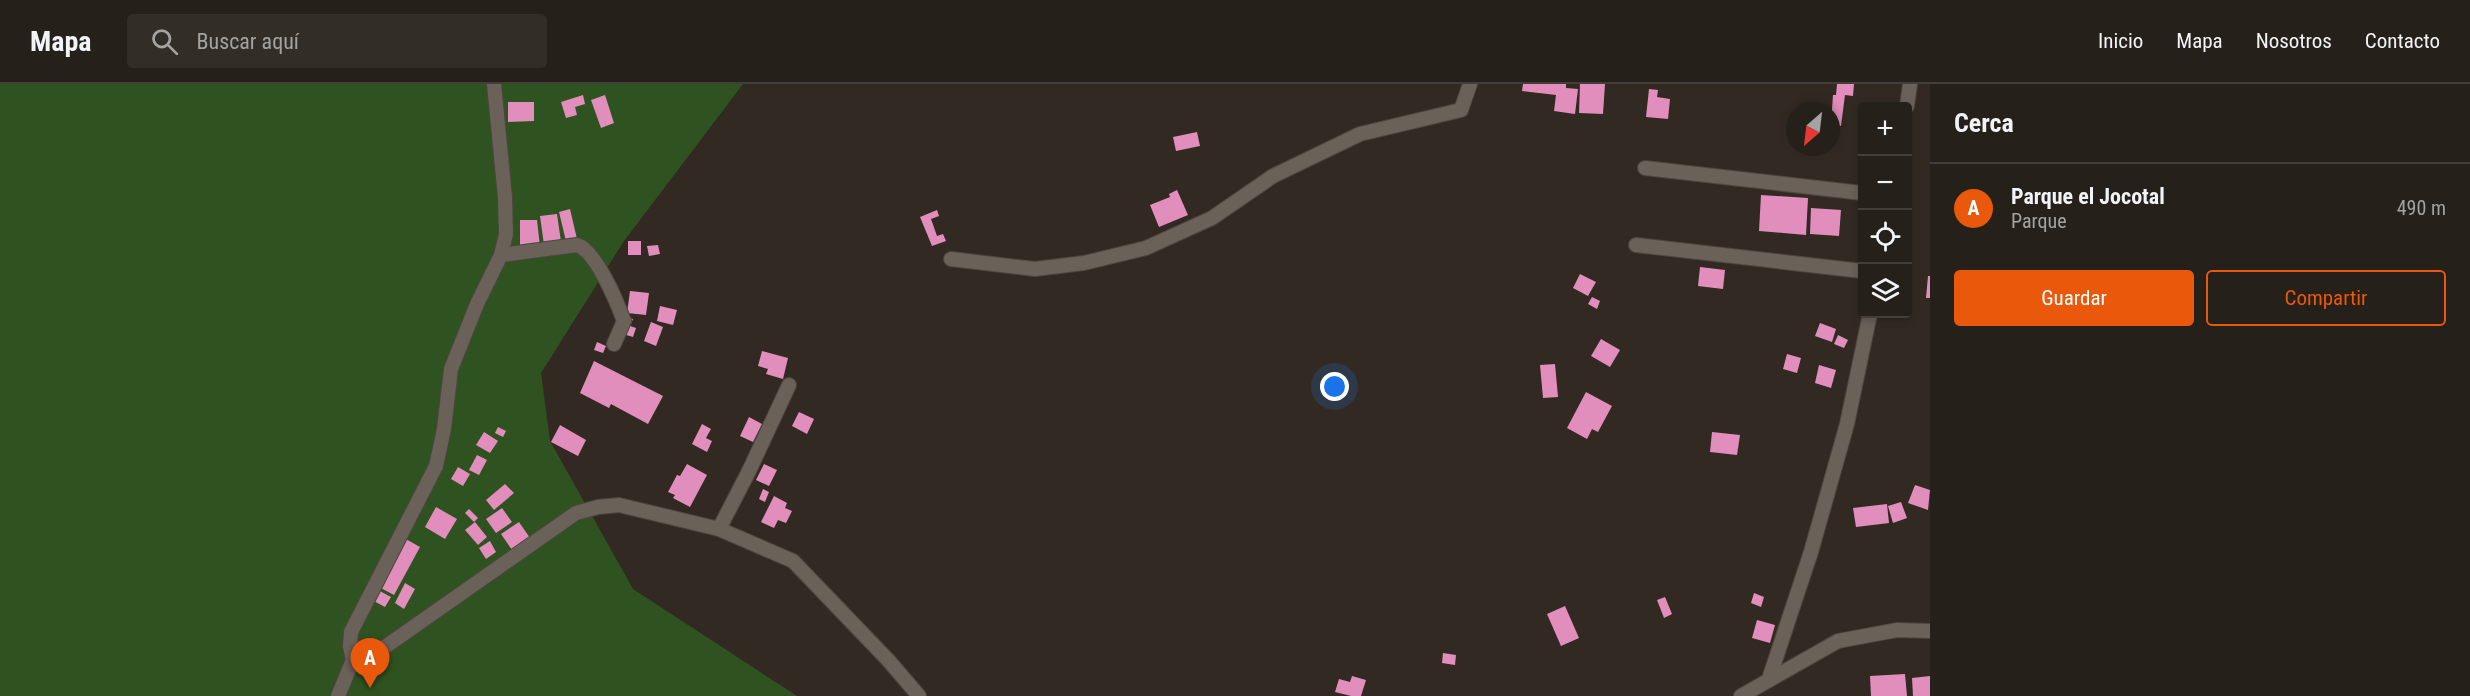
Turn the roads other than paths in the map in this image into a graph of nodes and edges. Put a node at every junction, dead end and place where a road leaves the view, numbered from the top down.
1 (494, 84) edge
2 (1470, 84) edge
3 (1910, 84) edge
4 (1908, 102) edge
5 (1645, 168) dead end
6 (1858, 192) edge
7 (1636, 245) dead end
8 (501, 255) junction
9 (951, 259) dead end
10 (1858, 271) edge
11 (1869, 318) edge
12 (614, 344) dead end
13 (789, 385) dead end
14 (719, 529) junction
15 (1930, 631) edge
16 (353, 660) junction
17 (1769, 679) junction
18 (338, 696) edge
19 (919, 696) edge
20 (1741, 696) edge

1 - 8 street
2 - 9 street
3 - 4 street
5 - 6 street
7 - 10 street
8 - 12 street
8 - 16 street
11 - 17 street
13 - 14 street
14 - 16 street
14 - 19 street
15 - 17 street
16 - 18 street
17 - 20 street

